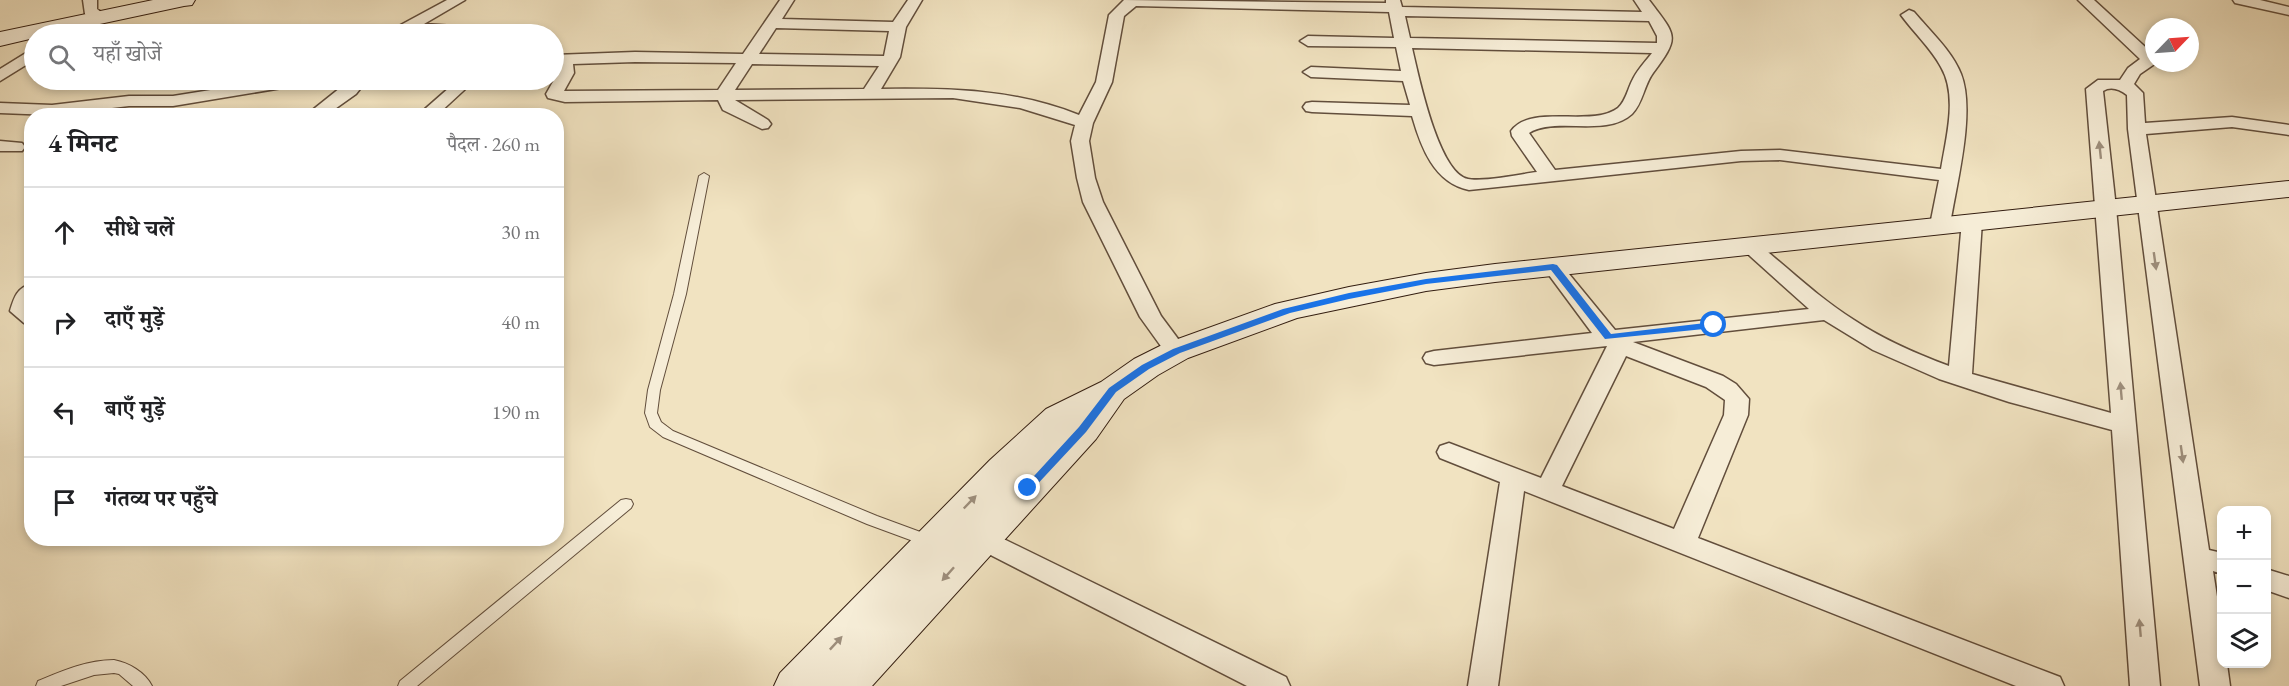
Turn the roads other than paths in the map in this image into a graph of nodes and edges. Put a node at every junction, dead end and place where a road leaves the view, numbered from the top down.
1 (184, 0) edge
2 (458, 0) edge
3 (787, 0) edge
4 (915, 0) edge
5 (1641, 0) edge
6 (2085, 0) edge
7 (2240, 0) edge
8 (1132, 1) edge
9 (1395, 6) edge
10 (96, 9) edge
11 (2289, 11) edge
12 (1909, 15) dead end
13 (1653, 17) junction
14 (771, 23) junction
15 (72, 24) edge
16 (413, 24) edge
17 (898, 27) junction
18 (24, 36) edge
19 (0, 39) edge
20 (1308, 41) dead end
21 (1404, 42) junction
22 (1664, 48) junction
23 (747, 58) junction
24 (24, 60) edge
25 (564, 60) edge
26 (890, 61) junction
27 (1311, 72) dead end
28 (0, 76) edge
29 (1412, 76) junction
30 (2124, 86) junction
31 (236, 90) edge
32 (350, 90) edge
33 (455, 90) edge
34 (555, 90) edge
35 (724, 94) junction
36 (869, 95) junction
37 (1312, 107) dead end
38 (0, 108) edge
39 (69, 108) edge
40 (324, 108) edge
41 (434, 108) edge
42 (24, 109) edge
43 (1420, 111) junction
44 (1084, 123) junction
45 (762, 124) dead end
46 (2137, 129) junction
47 (2289, 130) edge
48 (1948, 175) junction
49 (704, 176) dead end
50 (1550, 177) junction
51 (2289, 189) edge
52 (2147, 203) junction
53 (2106, 208) junction
54 (1972, 221) junction
55 (1940, 225) junction
56 (1750, 247) junction
57 (1553, 267) junction
58 (1828, 313) junction
59 (1614, 341) junction
60 (1176, 351) junction
61 (1434, 358) dead end
62 (1960, 378) junction
63 (1113, 390) junction
64 (2124, 425) junction
65 (1449, 452) dead end
66 (1513, 478) junction
67 (1547, 491) junction
68 (626, 504) dead end
69 (981, 538) junction
70 (931, 542) junction
71 (1682, 543) junction
72 (2209, 560) edge
73 (2271, 581) edge
74 (2289, 587) edge
75 (44, 686) edge
76 (144, 686) edge
77 (406, 686) edge
78 (796, 686) edge
79 (846, 686) edge
80 (1275, 686) edge
81 (1483, 686) edge
82 (2049, 686) edge
83 (2145, 686) edge
84 (2215, 686) edge

1 - 10 street
2 - 16 street
3 - 14 street
4 - 17 street
5 - 13 street
6 - 30 street
7 - 11 street
8 - 9 street
8 - 44 street
9 - 13 street
9 - 21 street
10 - 15 street
12 - 48 street
13 - 22 street
14 - 17 street
14 - 23 street
17 - 26 street
18 - 19 street
20 - 21 street
21 - 22 street
21 - 29 street
22 - 50 street
23 - 25 street
23 - 26 street
23 - 35 street
24 - 28 street
26 - 36 street
27 - 29 street
29 - 43 street
30 - 46 street
53 -> 30 street
31 - 39 street
32 - 40 street
33 - 41 street
34 - 35 street
35 - 36 street
35 - 45 street
36 - 44 street
37 - 43 street
38 - 42 street
43 - 50 street
44 - 60 street
46 - 47 street
46 - 52 street
48 - 50 street
48 - 55 street
49 - 70 lane
51 - 52 street
52 - 53 street
52 -> 72 street
53 - 54 street
64 -> 53 street
54 - 55 street
54 - 62 street
55 - 56 street
56 - 57 street
56 - 58 street
57 - 59 street
57 - 60 street
58 - 59 street
58 - 62 street
59 - 61 street
59 - 67 street
59 - 71 street
60 - 63 street
62 - 64 street
63 - 69 street
70 -> 63 street
83 -> 64 street
65 - 66 street
66 - 67 street
66 - 81 street
67 - 71 street
68 - 77 lane
69 -> 79 street
69 - 80 street
78 -> 70 street
71 - 82 street
72 - 84 street
73 - 74 street
75 - 76 lane

